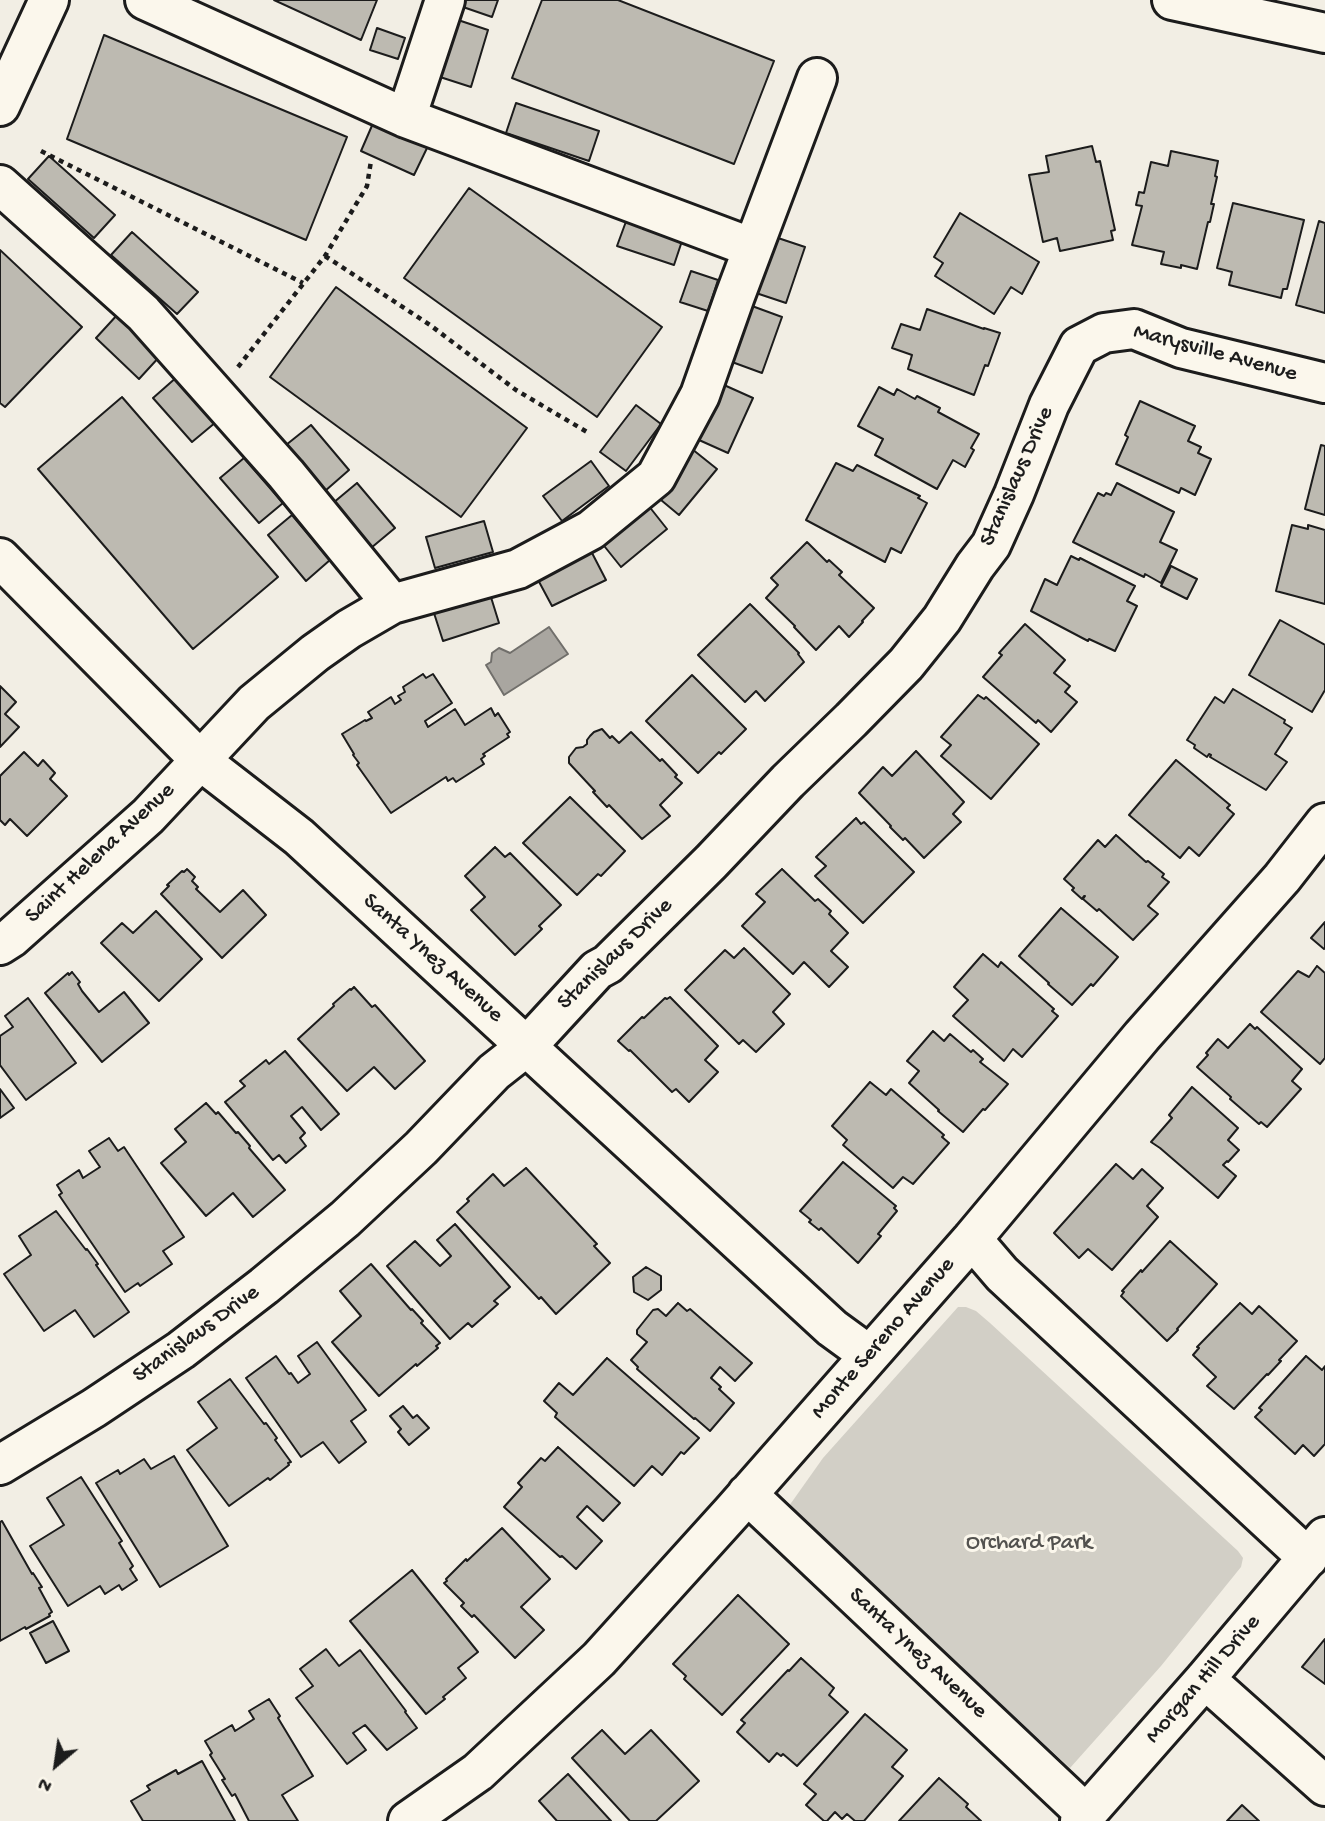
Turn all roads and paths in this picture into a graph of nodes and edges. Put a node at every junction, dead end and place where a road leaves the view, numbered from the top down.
1 (49, 0) edge
2 (145, 0) edge
3 (445, 0) edge
4 (1172, 0) edge
5 (1325, 33) edge
6 (817, 78) dead end
7 (0, 106) edge
8 (406, 118) junction
9 (41, 150) dead end
10 (371, 161) dead end
11 (0, 185) edge
12 (753, 248) junction
13 (325, 256) junction
14 (303, 283) junction
15 (1104, 332) joint
16 (1325, 383) edge
17 (218, 397) junction
18 (587, 432) dead end
19 (0, 558) edge
20 (392, 604) junction
21 (201, 761) junction
22 (1325, 822) edge
23 (4, 936) edge
24 (527, 1046) junction
25 (972, 1239) junction
26 (869, 1355) junction
27 (0, 1465) edge
28 (747, 1494) junction
29 (1317, 1547) edge
30 (1205, 1679) junction
31 (1325, 1786) edge
32 (1083, 1818) edge
33 (408, 1821) edge

1 - 7 street
2 - 8 street
3 - 8 street
4 - 5 street
6 - 12 street, Saint Helena Avenue
8 - 12 street
9 - 14 path
10 - 13 path
11 - 17 street
12 - 20 street, Saint Helena Avenue
13 - 14 path
13 - 18 path
14 - 17 path
15 - 16 street, Marysville Avenue
15 - 24 street, Stanislaus Drive
17 - 20 street
19 - 21 street, Santa Ynez Avenue
20 - 21 street, Saint Helena Avenue
21 - 23 street, Saint Helena Avenue
21 - 24 street, Santa Ynez Avenue
22 - 25 street, Monte Sereno Avenue
24 - 26 street, Santa Ynez Avenue
24 - 27 street, Stanislaus Drive
25 - 26 street, Monte Sereno Avenue
25 - 29 street
26 - 28 street, Monte Sereno Avenue
28 - 32 street, Santa Ynez Avenue
28 - 33 street, Monte Sereno Avenue
29 - 30 street, Morgan Hill Drive
30 - 31 street
30 - 32 street, Morgan Hill Drive

